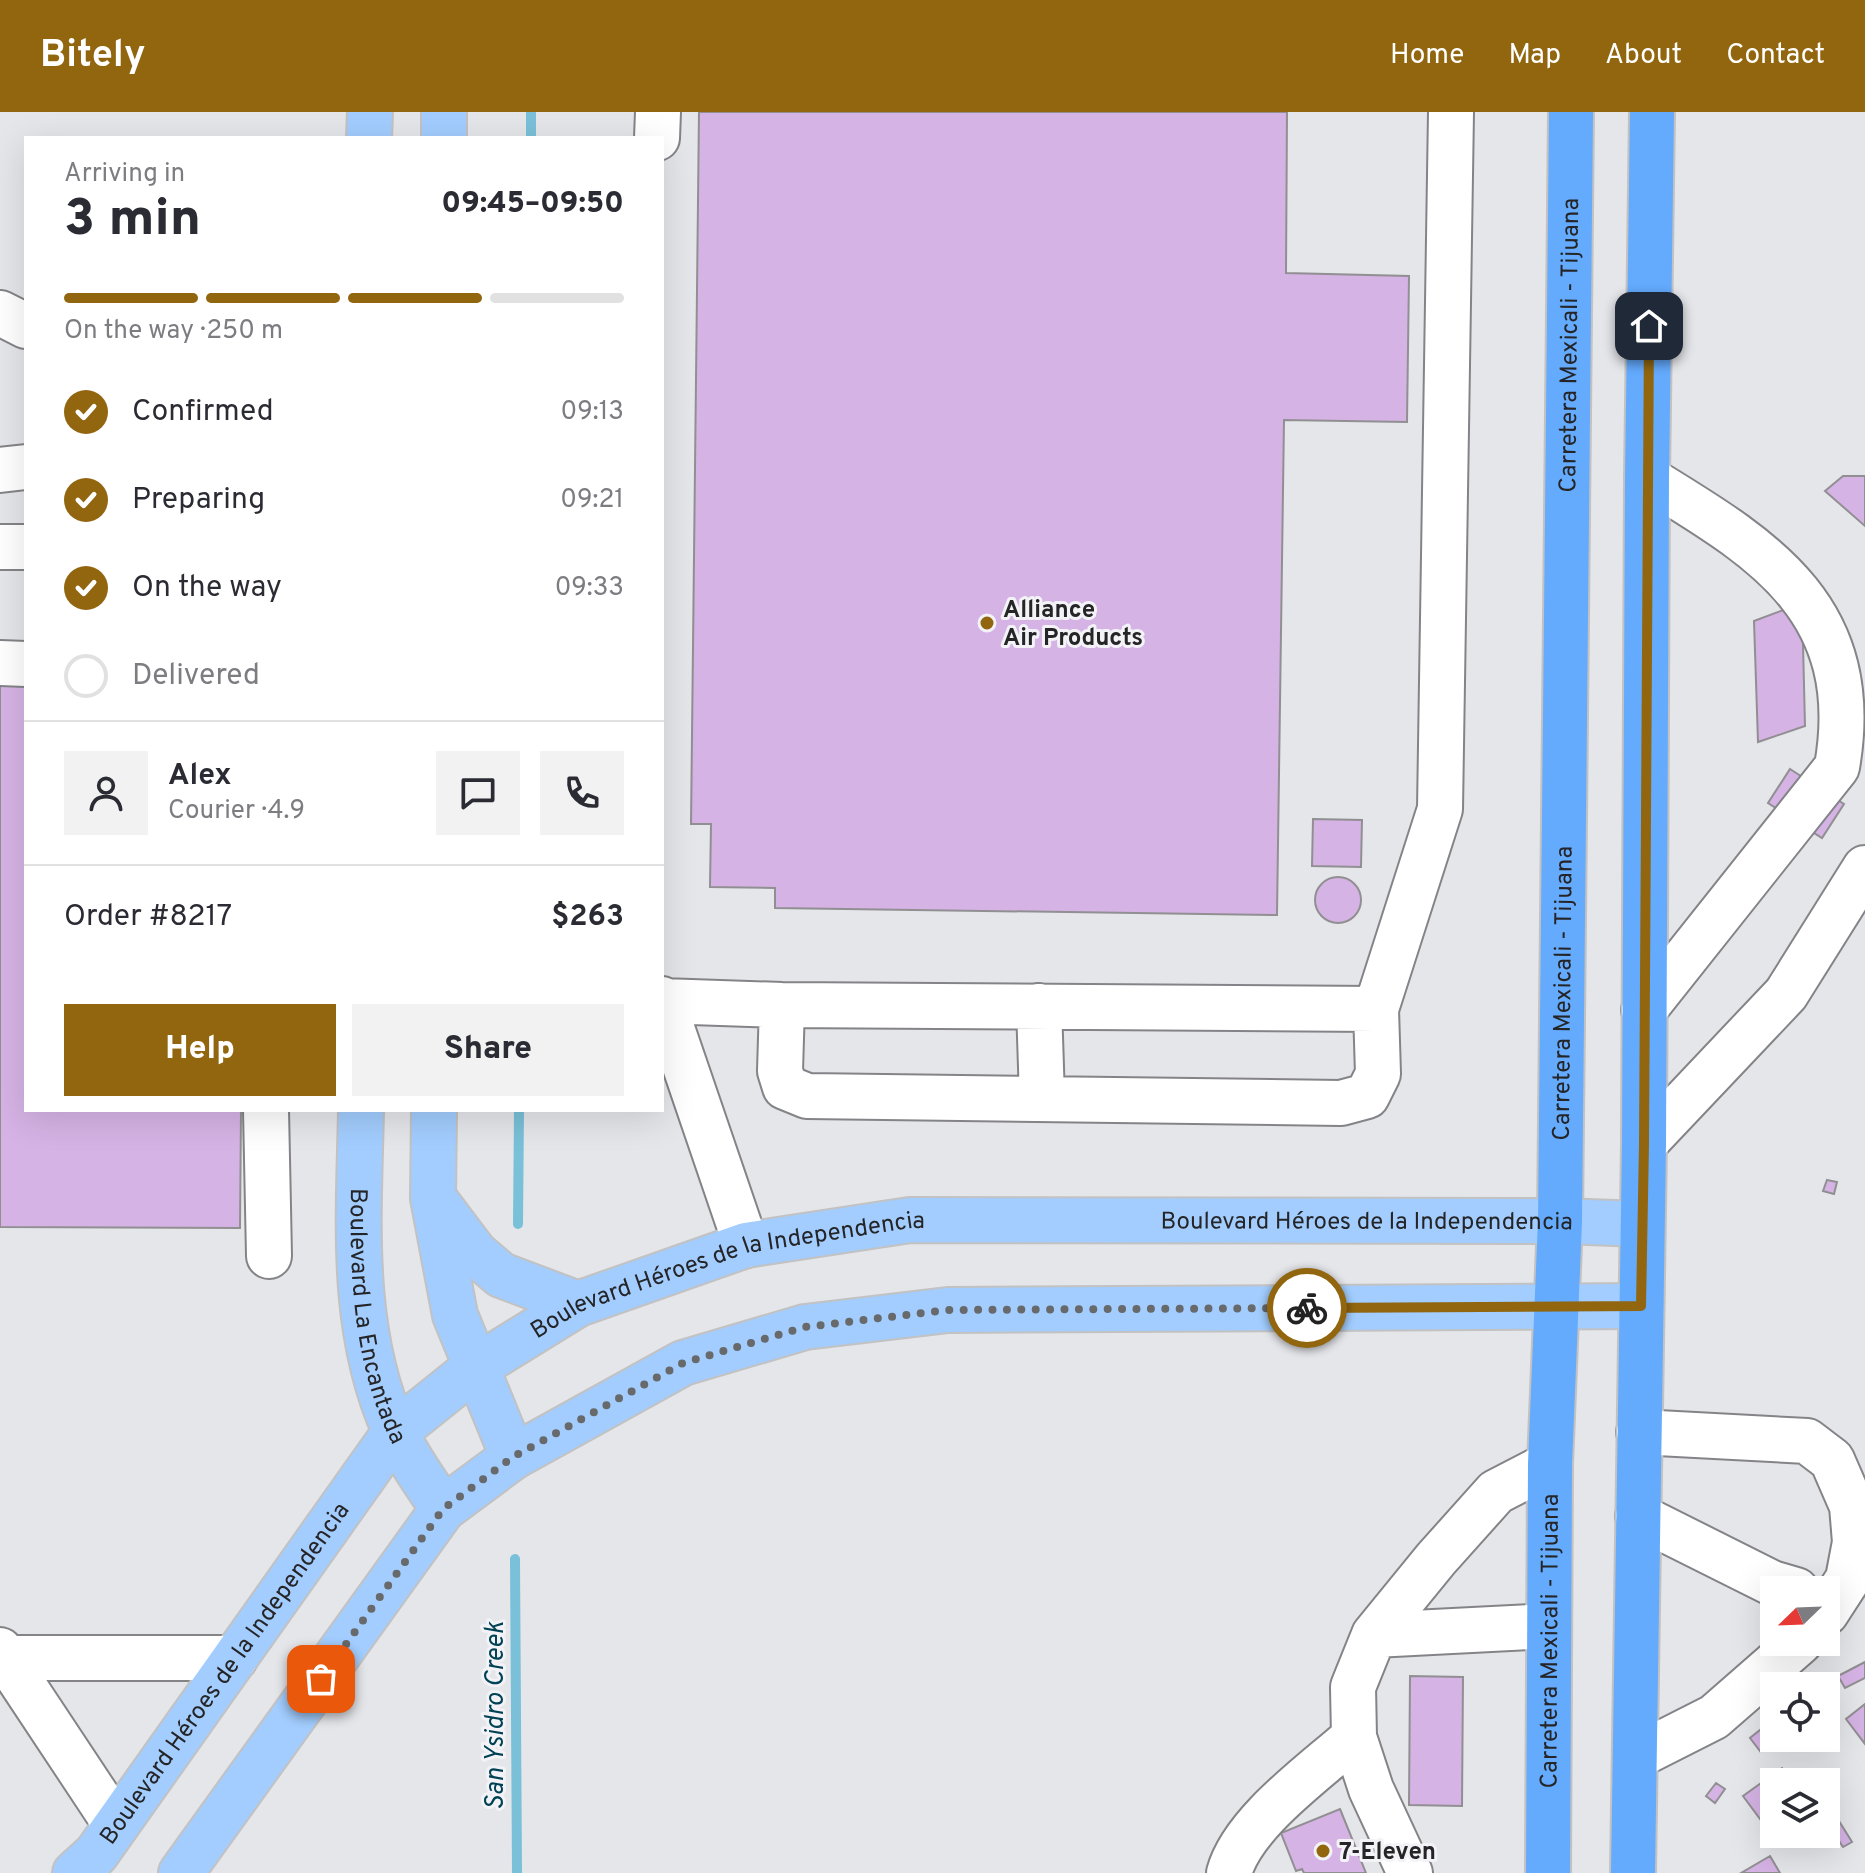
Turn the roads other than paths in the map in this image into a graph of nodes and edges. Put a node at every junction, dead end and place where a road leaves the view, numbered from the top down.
1 (370, 112) edge
2 (444, 112) edge
3 (658, 112) edge
4 (1451, 112) edge
5 (1571, 112) edge
6 (1652, 112) edge
7 (369, 136) edge
8 (444, 136) edge
9 (657, 136) edge
10 (0, 313) edge
11 (24, 325) edge
12 (24, 467) edge
13 (0, 470) edge
14 (1647, 478) junction
15 (0, 547) edge
16 (24, 547) edge
17 (0, 663) edge
18 (24, 664) edge
19 (1865, 868) edge
20 (664, 1000) edge
21 (782, 1005) junction
22 (664, 1006) edge
23 (1039, 1006) junction
24 (1376, 1009) junction
25 (1644, 1010) junction
26 (1042, 1098) junction
27 (266, 1112) edge
28 (361, 1112) edge
29 (434, 1112) edge
30 (1644, 1144) junction
31 (433, 1198) junction
32 (1560, 1221) junction
33 (1642, 1224) junction
34 (746, 1245) junction
35 (269, 1256) dead end
36 (578, 1304) junction
37 (1641, 1306) junction
38 (1557, 1307) junction
39 (476, 1367) junction
40 (395, 1432) junction
41 (1639, 1432) junction
42 (513, 1457) junction
43 (1550, 1464) junction
44 (443, 1509) junction
45 (1638, 1516) junction
46 (1760, 1577) edge
47 (1840, 1585) edge
48 (1549, 1626) junction
49 (1374, 1635) junction
50 (3, 1654) edge
51 (1784, 1656) edge
52 (235, 1658) junction
53 (1354, 1737) junction
54 (1635, 1757) junction
55 (116, 1825) junction
56 (75, 1873) edge
57 (181, 1873) edge
58 (1229, 1873) edge
59 (1410, 1873) edge
60 (1548, 1873) edge
61 (1633, 1873) edge

1 - 7 main road
2 - 8 main road
3 - 9 street
4 - 24 street
5 - 32 highway, Carretera Mexicali - Tijuana
6 - 14 highway
10 - 11 street
12 - 13 street
14 - 25 highway
14 - 25 street
15 - 16 street
17 - 18 street
19 - 30 street
20 - 21 street
21 - 23 street
21 - 26 street
22 - 34 street
23 - 24 street
23 - 26 street
24 - 26 street
25 - 30 highway
27 - 35 street
28 - 40 main road, Boulevard La Encantada
29 - 31 main road
30 - 33 highway
31 - 36 main road
31 - 39 main road
32 - 33 main road, Boulevard Héroes de la Independencia
32 - 34 main road, Boulevard Héroes de la Independencia
32 - 38 highway, Carretera Mexicali - Tijuana
33 - 37 highway
34 - 36 main road, Boulevard Héroes de la Independencia
36 - 39 main road, Boulevard Héroes de la Independencia
37 - 38 main road
37 - 41 highway
38 - 42 main road
38 - 43 highway, Carretera Mexicali - Tijuana
39 - 40 main road, Boulevard Héroes de la Independencia
39 - 42 main road
40 - 44 main road, Boulevard La Encantada
40 - 52 main road, Boulevard Héroes de la Independencia
41 - 45 highway
41 - 47 street
42 - 44 main road
43 - 48 highway, Carretera Mexicali - Tijuana
43 - 49 street
44 - 57 main road
45 - 46 street
45 - 54 highway
48 - 49 street
48 - 60 highway, Carretera Mexicali - Tijuana
49 - 53 street
50 - 52 street
50 - 55 street
51 - 54 street
52 - 55 main road, Boulevard Héroes de la Independencia
53 - 58 street
53 - 59 street
54 - 61 highway
55 - 56 main road, Boulevard Héroes de la Independencia

